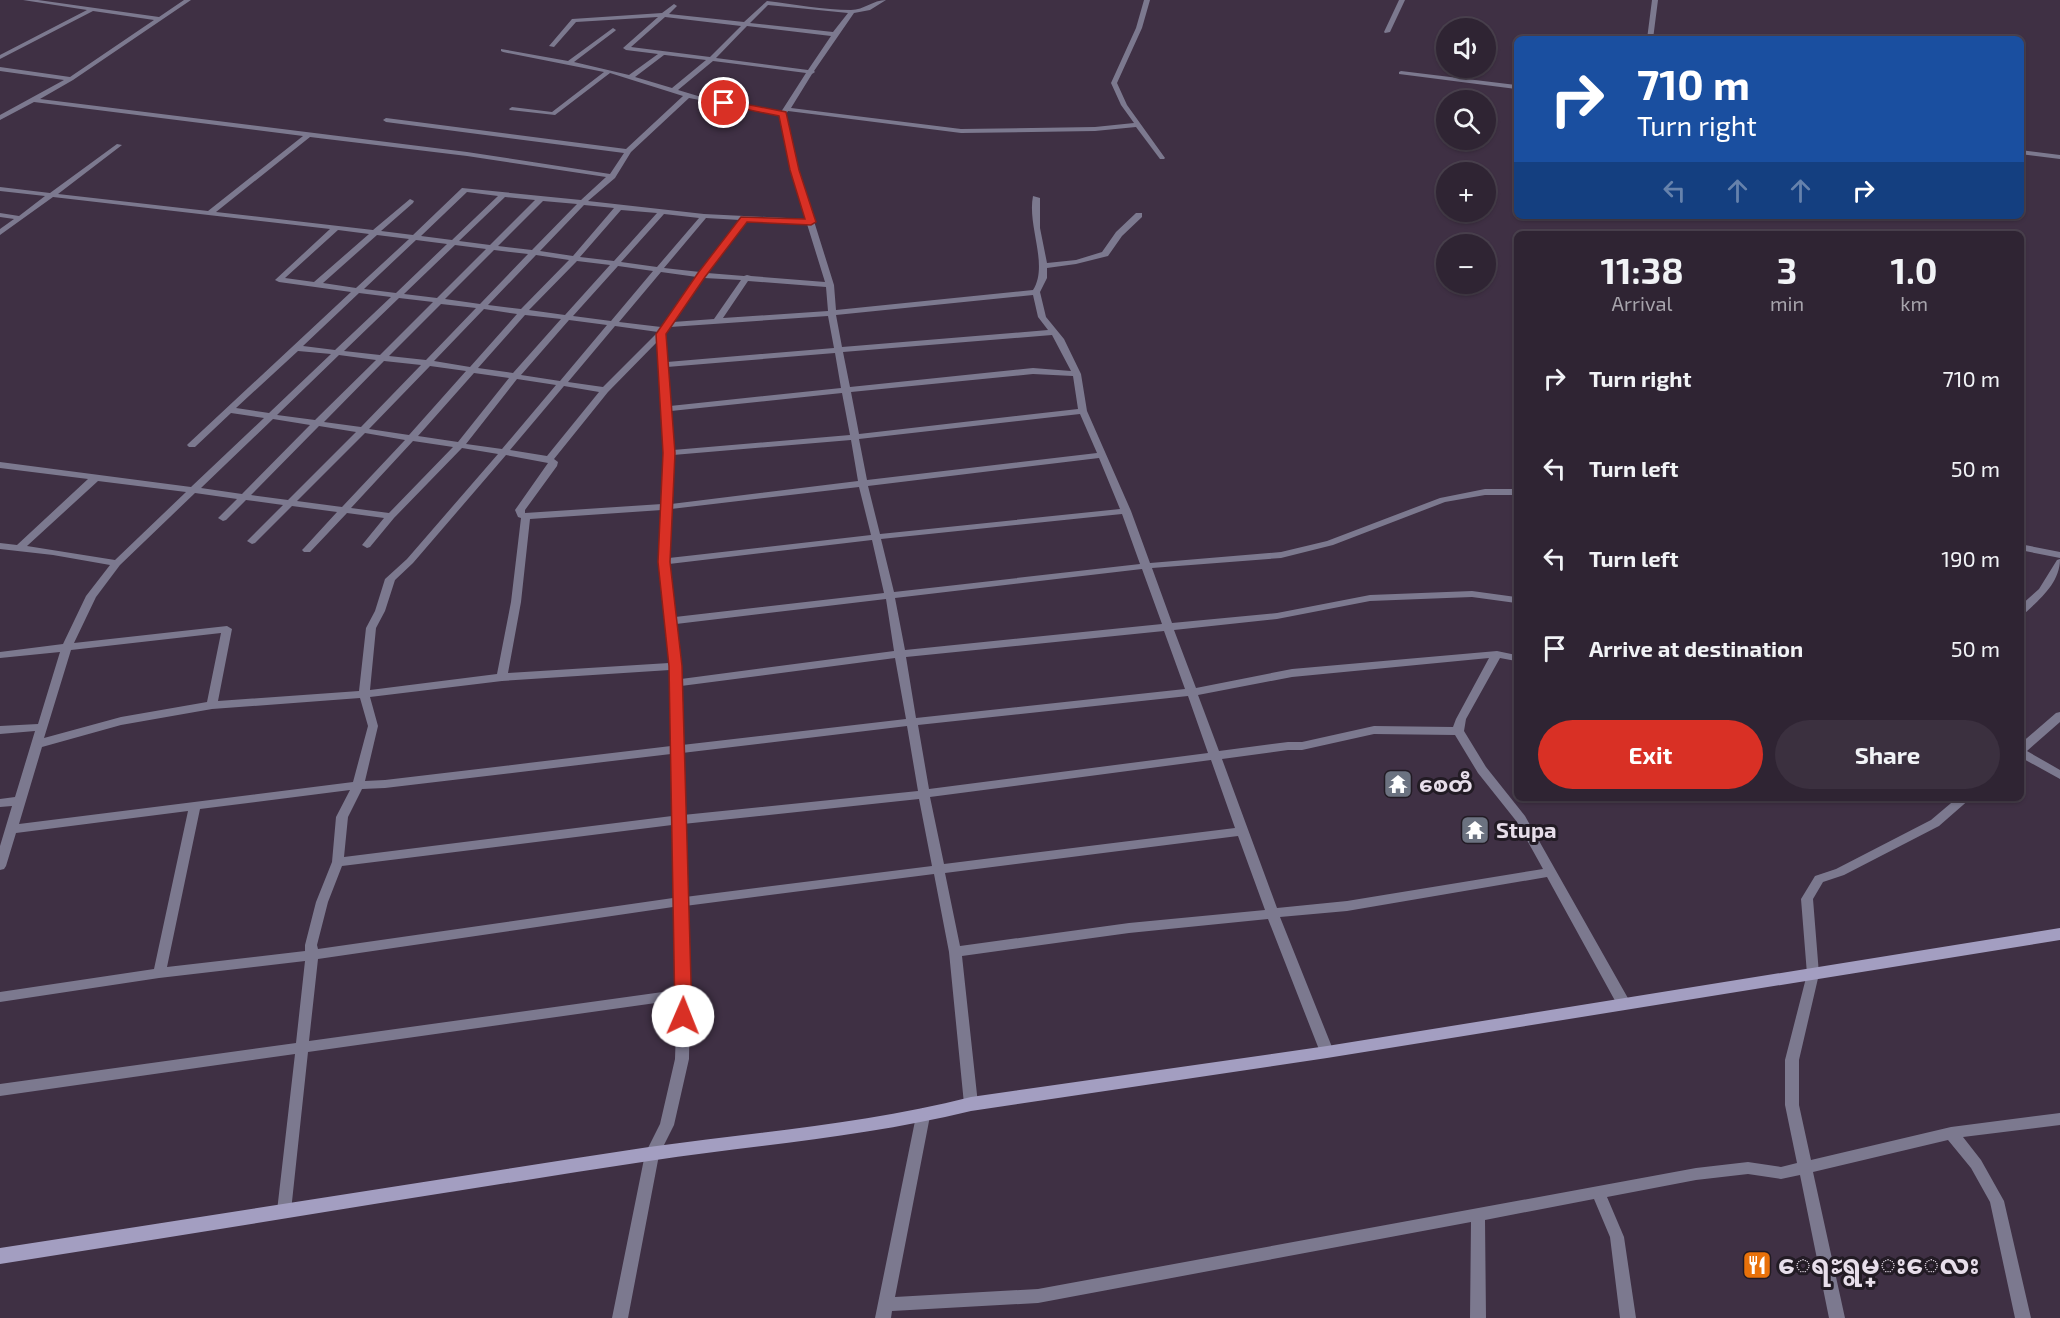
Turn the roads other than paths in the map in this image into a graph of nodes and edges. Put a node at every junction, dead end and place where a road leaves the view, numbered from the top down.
1 (26, 0) edge
2 (188, 0) edge
3 (883, 0) edge
4 (1147, 0) edge
5 (1402, 0) edge
6 (1656, 0) edge
7 (674, 6) dead end
8 (90, 11) junction
9 (852, 12) junction
10 (663, 15) junction
11 (160, 19) junction
12 (746, 24) junction
13 (613, 30) dead end
14 (1387, 32) dead end
15 (833, 34) junction
16 (1650, 36) edge
17 (552, 46) dead end
18 (502, 50) dead end
19 (662, 54) junction
20 (0, 57) edge
21 (710, 60) junction
22 (570, 62) junction
23 (0, 69) edge
24 (609, 71) junction
25 (812, 72) junction
26 (1401, 73) dead end
27 (631, 77) junction
28 (71, 79) junction
29 (1514, 87) edge
30 (674, 90) junction
31 (688, 95) junction
32 (33, 100) junction
33 (512, 109) dead end
34 (784, 112) junction
35 (0, 118) edge
36 (386, 120) dead end
37 (1138, 125) junction
38 (308, 135) junction
39 (119, 145) dead end
40 (628, 151) junction
41 (2024, 152) edge
42 (2060, 157) edge
43 (1162, 158) dead end
44 (612, 176) junction
45 (0, 189) edge
46 (504, 194) junction
47 (52, 195) junction
48 (541, 198) junction
49 (1036, 198) dead end
50 (410, 201) dead end
51 (581, 204) junction
52 (618, 208) junction
53 (662, 212) junction
54 (209, 213) junction
55 (1139, 215) dead end
56 (0, 216) edge
57 (704, 216) junction
58 (20, 218) junction
59 (745, 219) junction
60 (811, 222) junction
61 (336, 228) junction
62 (0, 233) edge
63 (372, 233) junction
64 (414, 237) junction
65 (453, 242) junction
66 (493, 247) junction
67 (534, 252) junction
68 (576, 257) junction
69 (618, 262) junction
70 (1045, 266) junction
71 (659, 268) junction
72 (702, 275) junction
73 (747, 277) junction
74 (316, 285) junction
75 (830, 285) junction
76 (356, 290) junction
77 (1036, 292) junction
78 (400, 295) junction
79 (441, 300) junction
80 (482, 305) junction
81 (524, 311) junction
82 (832, 313) junction
83 (570, 317) junction
84 (717, 321) junction
85 (613, 322) junction
86 (663, 330) junction
87 (1055, 333) junction
88 (296, 348) junction
89 (839, 350) junction
90 (339, 353) junction
91 (384, 358) junction
92 (427, 363) junction
93 (664, 365) junction
94 (472, 370) junction
95 (1077, 374) junction
96 (515, 376) junction
97 (561, 383) junction
98 (846, 389) junction
99 (605, 390) junction
100 (666, 409) junction
101 (229, 410) junction
102 (1083, 411) junction
103 (273, 415) junction
104 (318, 422) junction
105 (364, 429) junction
106 (412, 436) junction
107 (855, 437) junction
108 (461, 444) junction
109 (192, 445) dead end
110 (506, 451) junction
111 (669, 453) junction
112 (1102, 455) junction
113 (549, 459) junction
114 (0, 465) edge
115 (95, 478) junction
116 (863, 483) junction
117 (194, 489) junction
118 (1514, 492) edge
119 (246, 496) junction
120 (291, 502) junction
121 (667, 507) junction
122 (343, 509) junction
123 (1126, 511) junction
124 (391, 516) junction
125 (526, 516) junction
126 (223, 518) dead end
127 (875, 537) junction
128 (252, 541) dead end
129 (367, 545) dead end
130 (0, 546) edge
131 (19, 548) junction
132 (2024, 548) edge
133 (307, 550) dead end
134 (2060, 555) edge
135 (664, 562) junction
136 (2060, 562) edge
137 (117, 564) junction
138 (1144, 566) junction
139 (890, 596) junction
140 (1514, 600) edge
141 (2024, 608) edge
142 (670, 621) junction
143 (1168, 627) junction
144 (66, 648) junction
145 (900, 654) junction
146 (1497, 654) junction
147 (0, 655) edge
148 (1514, 658) edge
149 (675, 666) junction
150 (502, 677) junction
151 (676, 683) junction
152 (1193, 692) junction
153 (364, 694) junction
154 (212, 705) junction
155 (2060, 716) edge
156 (912, 722) junction
157 (42, 727) junction
158 (0, 730) edge
159 (1458, 731) junction
160 (37, 744) junction
161 (2024, 748) edge
162 (676, 750) junction
163 (2024, 754) edge
164 (1215, 755) junction
165 (2060, 775) edge
166 (358, 785) junction
167 (924, 794) junction
168 (20, 801) junction
169 (1961, 801) edge
170 (0, 804) edge
171 (195, 806) junction
172 (677, 820) junction
173 (12, 829) junction
174 (1243, 831) junction
175 (338, 862) junction
176 (0, 866) edge
177 (938, 869) junction
178 (1550, 872) junction
179 (679, 902) junction
180 (1273, 915) junction
181 (2060, 934) edge
182 (955, 952) junction
183 (312, 955) junction
184 (159, 973) junction
185 (1813, 974) junction
186 (684, 994) junction
187 (0, 997) edge
188 (1624, 1004) junction
189 (302, 1047) junction
190 (1327, 1052) junction
191 (0, 1090) edge
192 (971, 1104) junction
193 (924, 1116) junction
194 (2060, 1119) edge
195 (1951, 1133) junction
196 (652, 1154) junction
197 (1807, 1166) junction
198 (1598, 1193) junction
199 (284, 1212) junction
200 (1478, 1215) junction
201 (0, 1256) edge
202 (885, 1311) edge
203 (620, 1318) edge
204 (1478, 1318) edge
205 (1628, 1318) edge
206 (1837, 1318) edge
207 (2023, 1318) edge

1 - 8 street
2 - 11 street
3 - 9 street
4 - 37 street
5 - 14 street
6 - 16 street
7 - 10 street
8 - 11 street
8 - 20 street
9 - 12 street
9 - 15 street
10 - 12 street
10 - 17 street
10 - 19 street
11 - 28 street
12 - 15 street
12 - 21 street
13 - 22 street
15 - 25 street
18 - 22 street
19 - 21 street
19 - 27 street
21 - 25 street
21 - 30 street
22 - 24 street
23 - 28 street
24 - 27 street
24 - 33 street
25 - 34 street
26 - 29 street
27 - 30 street
28 - 32 street
30 - 31 street
31 - 34 street
31 - 40 street
32 - 35 street
32 - 38 street
34 - 37 street
34 - 60 street
36 - 40 street
37 - 43 street
38 - 44 street
38 - 54 street
39 - 47 street
40 - 44 street
41 - 42 street
44 - 51 street
45 - 47 street
46 - 48 street
46 - 64 street
46 - 65 street
47 - 54 street
47 - 58 street
48 - 51 street
48 - 66 street
49 - 70 street
50 - 63 street
51 - 52 street
51 - 67 street
52 - 53 street
52 - 68 street
53 - 57 street
53 - 69 street
54 - 61 street
55 - 70 street
56 - 58 street
57 - 59 street
57 - 71 street
58 - 62 street
59 - 60 street
59 - 72 street
60 - 75 street
61 - 63 street
61 - 74 street
63 - 64 street
63 - 74 street
64 - 65 street
64 - 76 street
65 - 66 street
65 - 78 street
66 - 67 street
66 - 79 street
67 - 68 street
67 - 80 street
68 - 69 street
68 - 81 street
69 - 71 street
69 - 83 street
70 - 77 street
71 - 72 street
71 - 85 street
72 - 73 street
72 - 86 street
73 - 75 street
73 - 84 street
74 - 76 street
75 - 82 street
76 - 78 street
76 - 88 street
77 - 82 street
77 - 87 street
78 - 79 street
78 - 90 street
79 - 80 street
79 - 91 street
80 - 81 street
80 - 92 street
81 - 83 street
81 - 94 street
82 - 84 street
82 - 89 street
83 - 85 street
83 - 96 street
84 - 86 street
85 - 86 street
85 - 97 street
86 - 93 street
86 - 99 street
87 - 89 street
87 - 95 street
88 - 90 street
88 - 101 street
89 - 93 street
89 - 98 street
90 - 91 street
90 - 103 street
91 - 92 street
91 - 104 street
92 - 94 street
92 - 105 street
93 - 100 street
94 - 96 street
94 - 106 street
95 - 98 street
95 - 102 street
96 - 97 street
96 - 108 street
97 - 99 street
97 - 110 street
98 - 100 street
98 - 107 street
99 - 113 street
100 - 111 street
101 - 103 street
101 - 109 street
102 - 107 street
102 - 112 street
103 - 104 street
103 - 117 street
104 - 105 street
104 - 119 street
105 - 106 street
105 - 120 street
106 - 108 street
106 - 122 street
107 - 111 street
107 - 116 street
108 - 110 street
108 - 124 street
110 - 113 street
110 - 153 street
111 - 121 street
112 - 116 street
112 - 123 street
113 - 125 street
114 - 115 street
115 - 117 street
115 - 131 street
116 - 121 street
116 - 127 street
117 - 119 street
117 - 137 street
118 - 138 street
119 - 120 street
119 - 126 street
120 - 122 street
120 - 128 street
121 - 125 street
121 - 135 street
122 - 124 street
122 - 133 street
123 - 127 street
123 - 138 street
124 - 129 street
125 - 150 street
127 - 135 street
127 - 139 street
130 - 131 street
131 - 137 street
132 - 134 street
135 - 142 street
136 - 141 street
137 - 144 street
138 - 139 street
138 - 143 street
139 - 142 street
139 - 145 street
140 - 143 street
142 - 149 street
143 - 145 street
143 - 152 street
144 - 147 street
144 - 154 street
144 - 157 street
145 - 151 street
145 - 156 street
146 - 148 street
146 - 152 street
146 - 159 street
149 - 150 street
149 - 151 street
150 - 153 street
151 - 162 street
152 - 156 street
152 - 164 street
153 - 154 street
153 - 166 street
154 - 160 street
155 - 161 street
156 - 162 street
156 - 167 street
157 - 158 street
157 - 160 street
159 - 164 street
159 - 178 street
160 - 168 street
162 - 166 street
162 - 172 street
163 - 165 street
164 - 167 street
164 - 174 street
166 - 171 street
166 - 175 street
167 - 172 street
167 - 177 street
168 - 170 street
168 - 173 street
169 - 185 street
171 - 173 street
171 - 184 street
172 - 175 street
172 - 179 street
173 - 176 street
174 - 177 street
174 - 180 street
175 - 183 street
177 - 179 street
177 - 182 street
178 - 180 street
178 - 188 street
179 - 183 street
179 - 186 street
180 - 182 street
180 - 190 street
181 - 185 main road
182 - 192 street
183 - 184 street
183 - 189 street
184 - 187 street
185 - 188 main road
185 - 197 street
186 - 189 street
186 - 196 street
188 - 190 main road
189 - 191 street
189 - 199 street
190 - 192 main road
192 - 193 main road
193 - 196 main road
193 - 202 street
194 - 195 street
195 - 197 street
195 - 207 street
196 - 199 main road
196 - 203 street
197 - 198 street
197 - 206 street
198 - 200 street
198 - 205 street
199 - 201 main road
200 - 202 street
200 - 204 street

